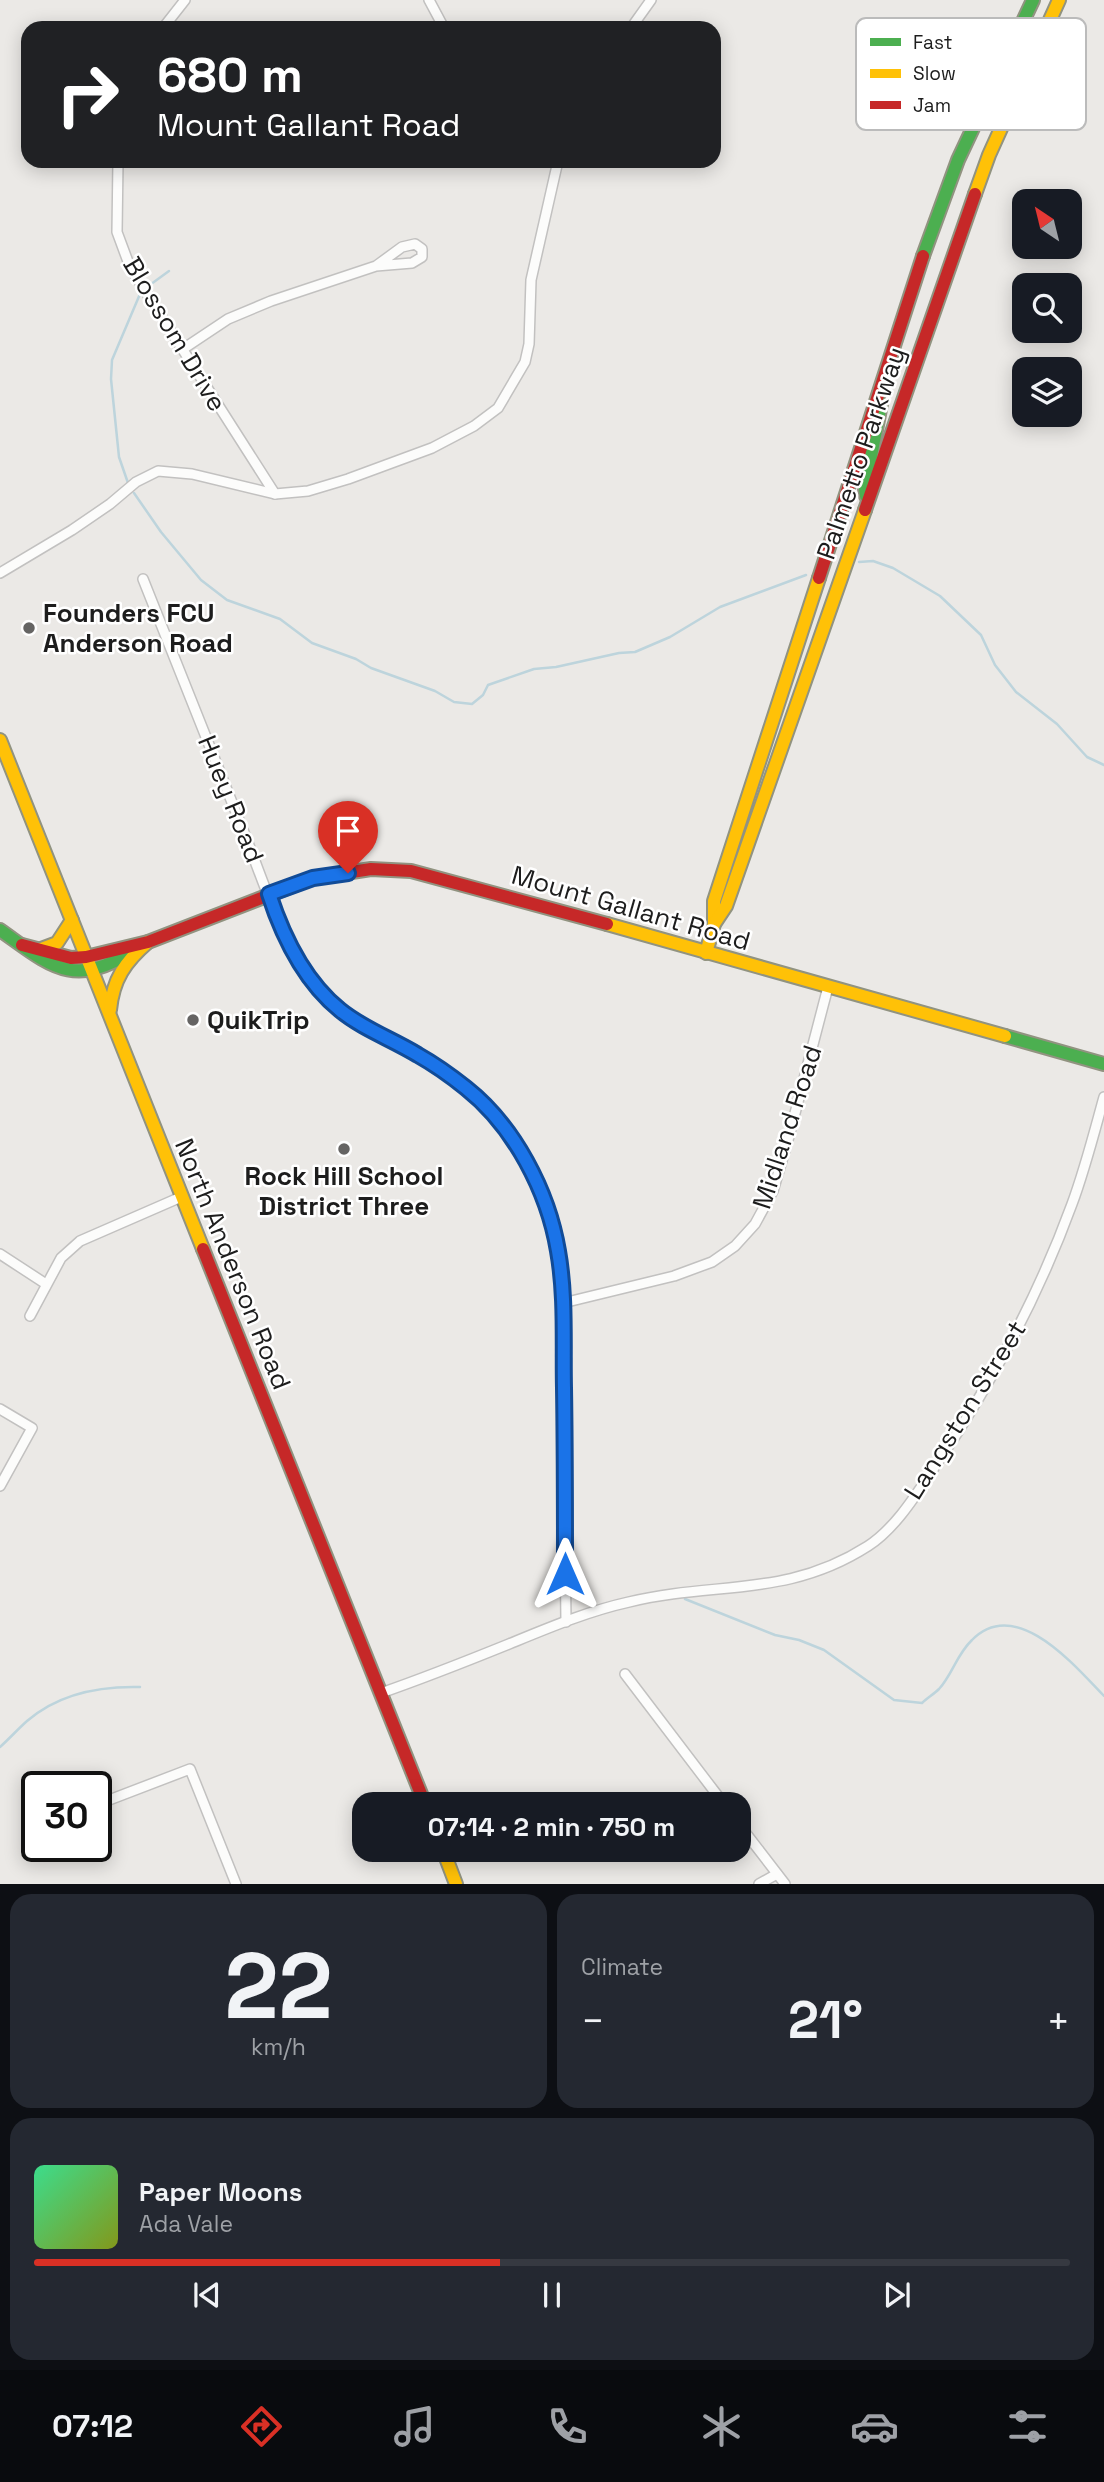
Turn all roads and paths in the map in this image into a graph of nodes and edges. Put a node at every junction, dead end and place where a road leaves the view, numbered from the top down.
1 (185, 0) edge
2 (429, 0) edge
3 (651, 0) edge
4 (1033, 0) edge
5 (1059, 0) edge
6 (1025, 18) edge
7 (1051, 18) edge
8 (168, 21) edge
9 (440, 21) edge
10 (636, 21) edge
11 (972, 130) edge
12 (1000, 130) edge
13 (118, 168) edge
14 (556, 168) edge
15 (376, 267) junction
16 (183, 349) junction
17 (883, 377) junction
18 (275, 494) junction
19 (845, 495) junction
20 (868, 503) junction
21 (0, 573) edge
22 (144, 579) dead end
23 (0, 740) edge
24 (269, 894) junction
25 (72, 920) junction
26 (714, 924) junction
27 (0, 930) edge
28 (148, 942) junction
29 (22, 945) junction
30 (41, 949) junction
31 (706, 953) junction
32 (86, 957) junction
33 (91, 970) junction
34 (828, 986) junction
35 (109, 1014) junction
36 (1104, 1065) edge
37 (1104, 1097) edge
38 (181, 1198) junction
39 (0, 1254) edge
40 (46, 1284) junction
41 (563, 1303) junction
42 (30, 1315) dead end
43 (0, 1409) edge
44 (0, 1486) edge
45 (566, 1622) junction
46 (625, 1674) dead end
47 (381, 1693) junction
48 (420, 1792) edge
49 (715, 1792) edge
50 (112, 1799) edge
51 (751, 1841) edge
52 (448, 1862) edge
53 (777, 1874) junction
54 (236, 1884) edge
55 (456, 1884) edge
56 (759, 1884) edge
57 (785, 1884) edge

1 - 8 street
2 - 9 street
3 - 10 street
4 - 6 street, Palmetto Parkway
5 - 7 street, Palmetto Parkway
11 - 17 street, Palmetto Parkway
12 - 20 street, Palmetto Parkway
13 - 16 street, Blossom Drive
14 - 18 street
15 - 15 street
15 - 16 street
16 - 18 street, Blossom Drive
17 - 19 street, Palmetto Parkway
17 - 20 street
18 - 21 street
19 - 20 street
19 - 26 street, Palmetto Parkway
20 - 26 street, Palmetto Parkway
22 - 24 street, Huey Road
23 - 25 street, North Anderson Road
24 - 28 street, Mount Gallant Road
24 - 31 street, Mount Gallant Road
24 - 41 street, Huey Road
25 - 30 street
25 - 32 street, North Anderson Road
26 - 31 street, Palmetto Parkway
27 - 29 street, Mount Gallant Road
28 - 32 street, Mount Gallant Road
28 - 33 street, Mount Gallant Road
28 - 35 street
29 - 30 street, Mount Gallant Road
29 - 33 street, Mount Gallant Road
30 - 32 street, Mount Gallant Road
31 - 34 street, Mount Gallant Road
32 - 33 street, North Anderson Road
33 - 35 street, North Anderson Road
34 - 36 street, Mount Gallant Road
34 - 41 street, Midland Road
35 - 38 street, North Anderson Road
37 - 45 street, Langston Street
38 - 40 street
38 - 47 street, North Anderson Road
39 - 40 street
40 - 42 street
41 - 45 street, Huey Road
43 - 44 street
45 - 47 street, Langston Street
46 - 49 street
47 - 48 street, North Anderson Road
50 - 54 street
51 - 53 street
52 - 55 street
53 - 56 street
53 - 57 street

